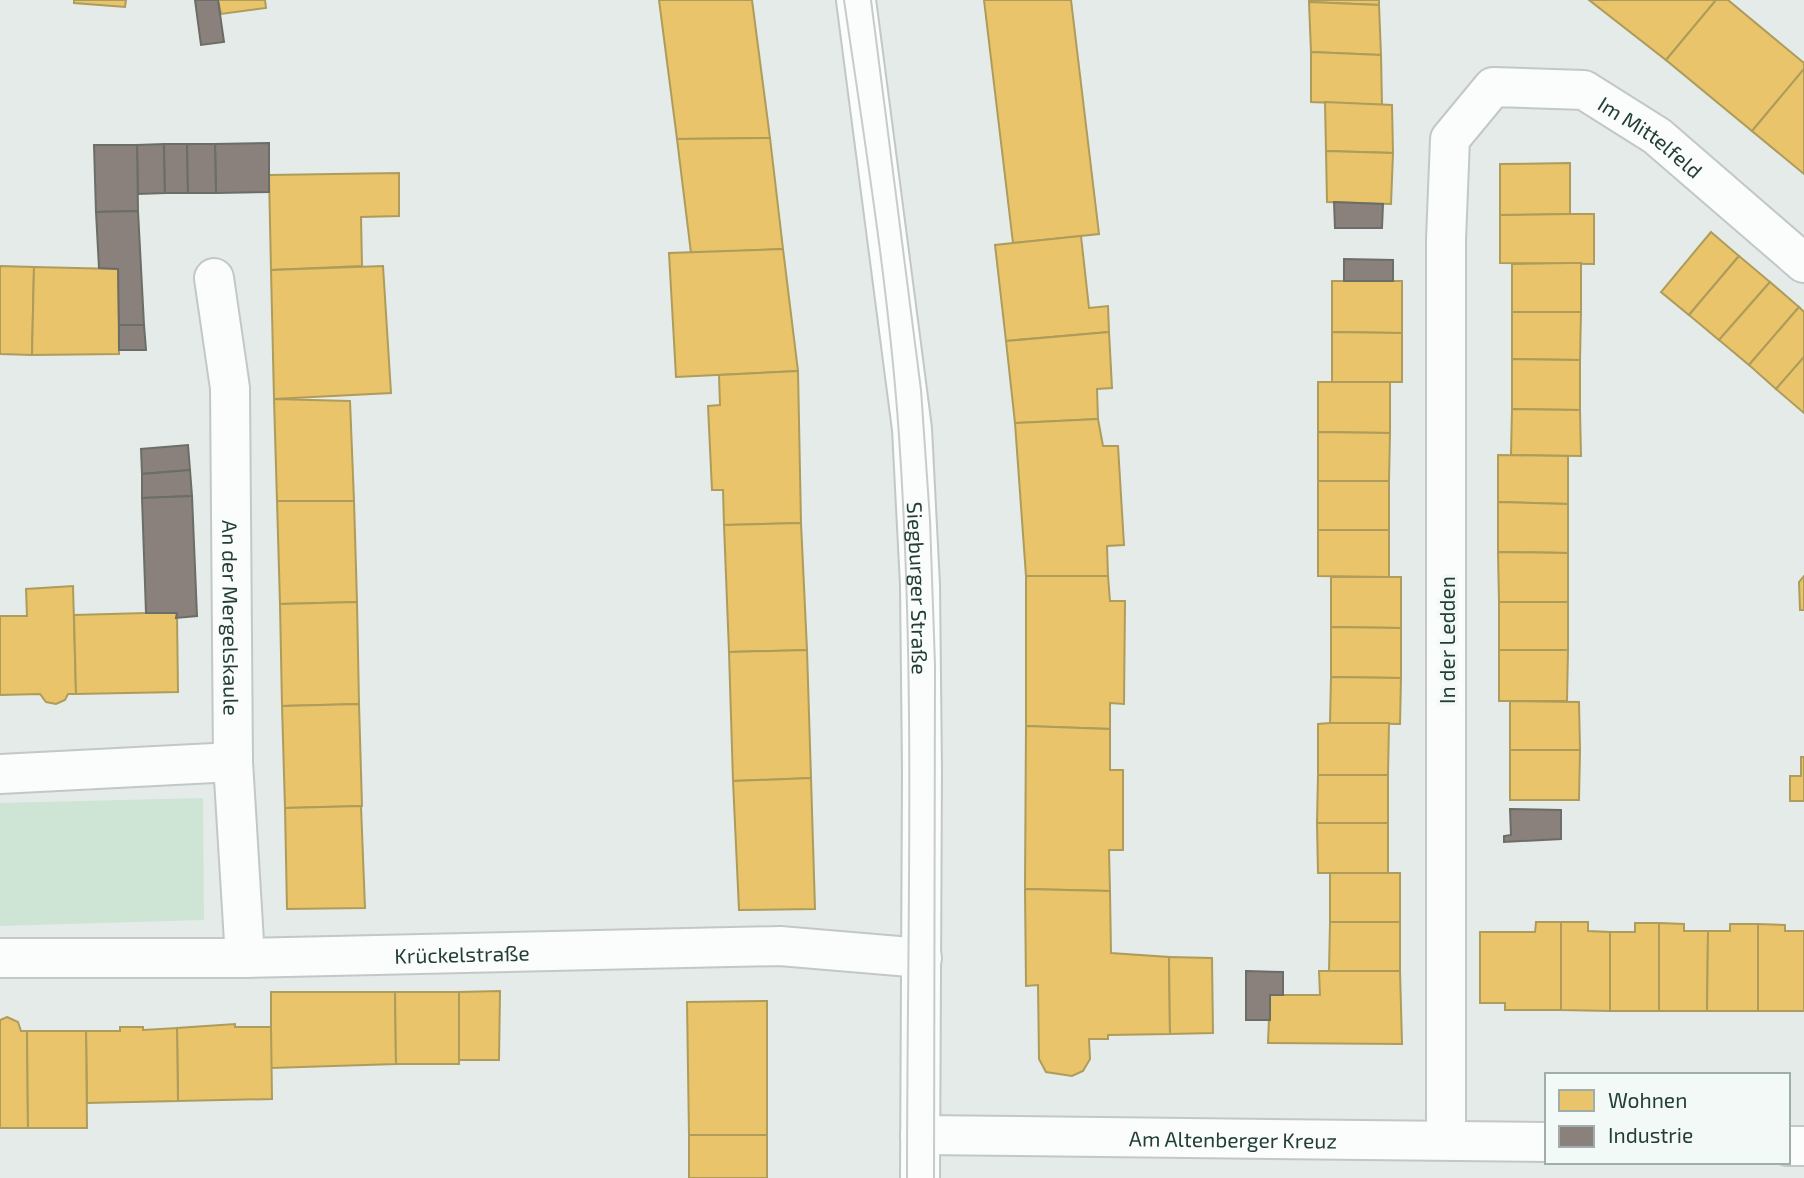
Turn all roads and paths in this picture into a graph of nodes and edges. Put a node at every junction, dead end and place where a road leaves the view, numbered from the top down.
1 (856, 0) edge
2 (1450, 139) joint
3 (1804, 263) edge
4 (214, 278) dead end
5 (233, 762) junction
6 (0, 774) edge
7 (0, 958) edge
8 (245, 958) junction
9 (922, 958) junction
10 (920, 1135) junction
11 (1446, 1140) junction
12 (1545, 1142) edge
13 (920, 1178) edge

1 - 9 street, Siegburger Straße
2 - 3 street, Im Mittelfeld
2 - 11 street, In der Ledden
4 - 5 street, An der Mergelskaule
5 - 6 street
5 - 8 street, An der Mergelskaule
7 - 8 street, Krückelstraße
8 - 9 street, Krückelstraße
9 - 10 street, Siegburger Straße
10 - 11 street, Am Altenberger Kreuz
10 - 13 street, Siegburger Straße
11 - 12 street, Am Altenberger Kreuz

